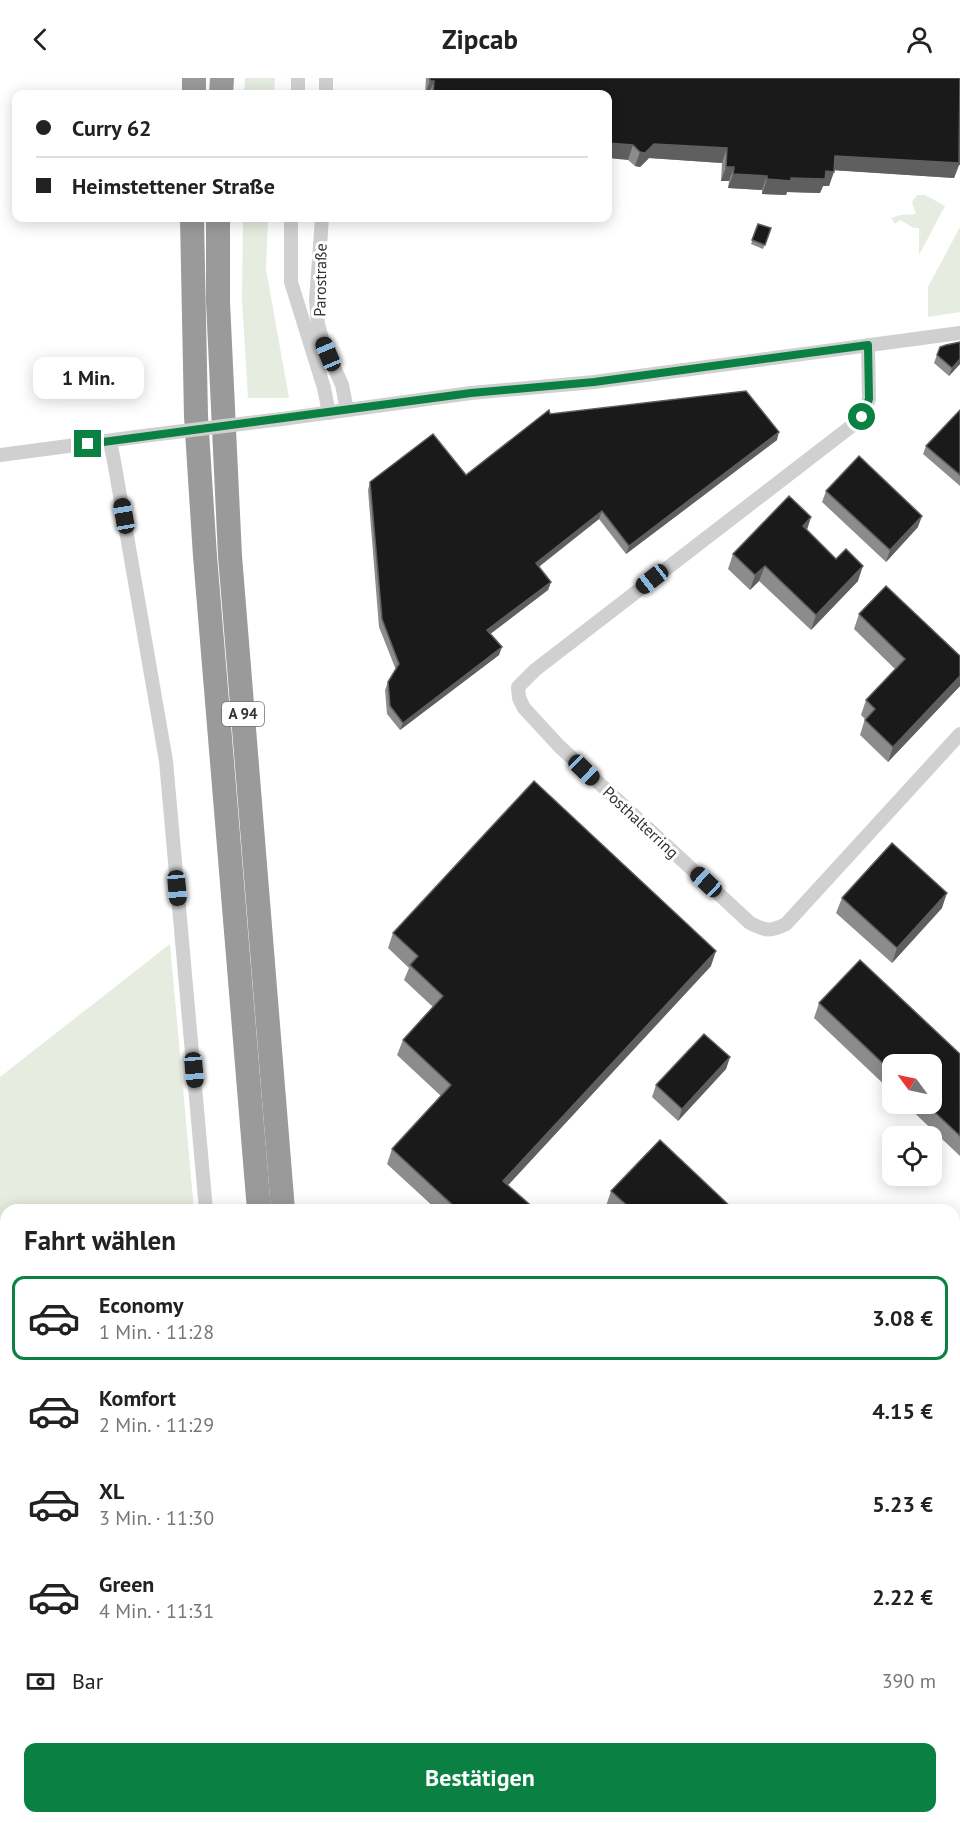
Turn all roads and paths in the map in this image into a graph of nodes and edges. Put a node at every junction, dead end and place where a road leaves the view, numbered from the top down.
1 (192, 222) edge
2 (218, 222) edge
3 (291, 222) edge
4 (322, 222) edge
5 (960, 333) edge
6 (868, 345) junction
7 (347, 410) junction
8 (329, 413) junction
9 (110, 442) junction
10 (0, 455) edge
11 (960, 734) edge
12 (205, 1204) edge
13 (259, 1204) edge
14 (283, 1204) edge

1 - 13 highway, A 94
2 - 14 highway, A 94
3 - 8 street, Parostraße
4 - 7 street, Parostraße
5 - 6 street
6 - 7 street
6 - 11 street, Posthalterring
7 - 8 street
8 - 9 street, bridge
9 - 10 street
9 - 12 street

